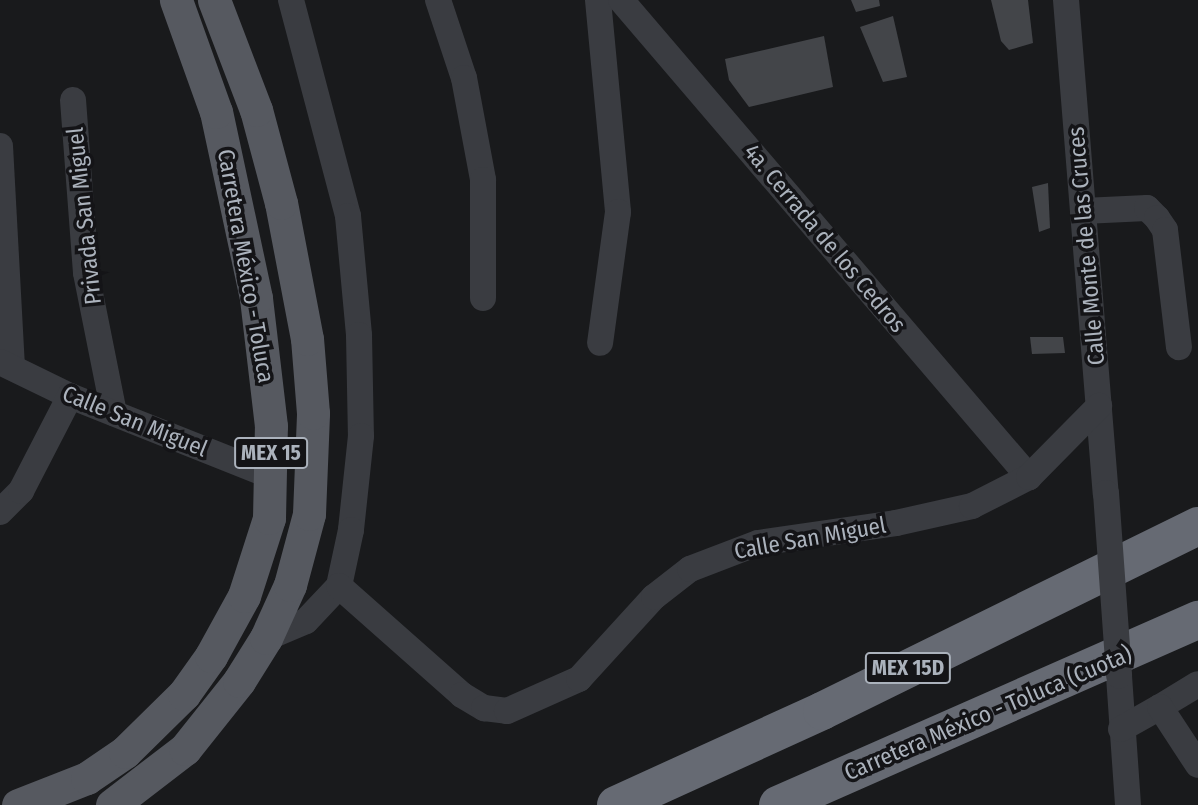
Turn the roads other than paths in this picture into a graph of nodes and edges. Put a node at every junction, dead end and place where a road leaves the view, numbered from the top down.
1 (176, 0) edge
2 (214, 0) edge
3 (291, 0) edge
4 (438, 0) edge
5 (598, 0) edge
6 (621, 0) edge
7 (1066, 0) edge
8 (73, 100) dead end
9 (0, 146) edge
10 (1083, 211) junction
11 (483, 298) dead end
12 (600, 343) dead end
13 (1178, 347) dead end
14 (6, 365) edge
15 (70, 396) junction
16 (1099, 406) junction
17 (114, 414) junction
18 (271, 476) junction
19 (1029, 477) junction
20 (0, 512) edge
21 (1198, 526) edge
22 (339, 586) junction
23 (1198, 620) edge
24 (266, 638) junction
25 (1198, 684) edge
26 (1160, 707) junction
27 (1121, 729) junction
28 (1198, 765) edge
29 (19, 805) edge
30 (112, 805) edge
31 (616, 805) edge
32 (778, 805) edge
33 (1128, 805) edge

1 - 18 main road, Carretera México - Toluca / MEX 15
2 - 24 main road, Carretera México - Toluca / MEX 15
3 - 22 street
4 - 11 street
5 - 12 street
6 - 19 street, 4a. Cerrada de los Cedros
7 - 10 street, Calle Monte de las Cruces
8 - 17 street, Privada San Miguel
9 - 14 street
10 - 13 street
10 - 16 street, Calle Monte de las Cruces
14 - 15 street, Calle San Miguel
15 - 17 street, Calle San Miguel
15 - 20 street
16 - 19 street, Calle San Miguel
16 - 27 street, Calle Monte de las Cruces, bridge
17 - 18 street, Calle San Miguel
18 - 29 main road, Carretera México - Toluca / MEX 15
19 - 22 street, Calle San Miguel
21 - 31 highway, MEX 15D
22 - 24 street
23 - 32 highway, Carretera México - Toluca (Cuota)
24 - 30 main road, Carretera México - Toluca / MEX 15
25 - 26 street
26 - 27 street
26 - 28 street
27 - 33 street

